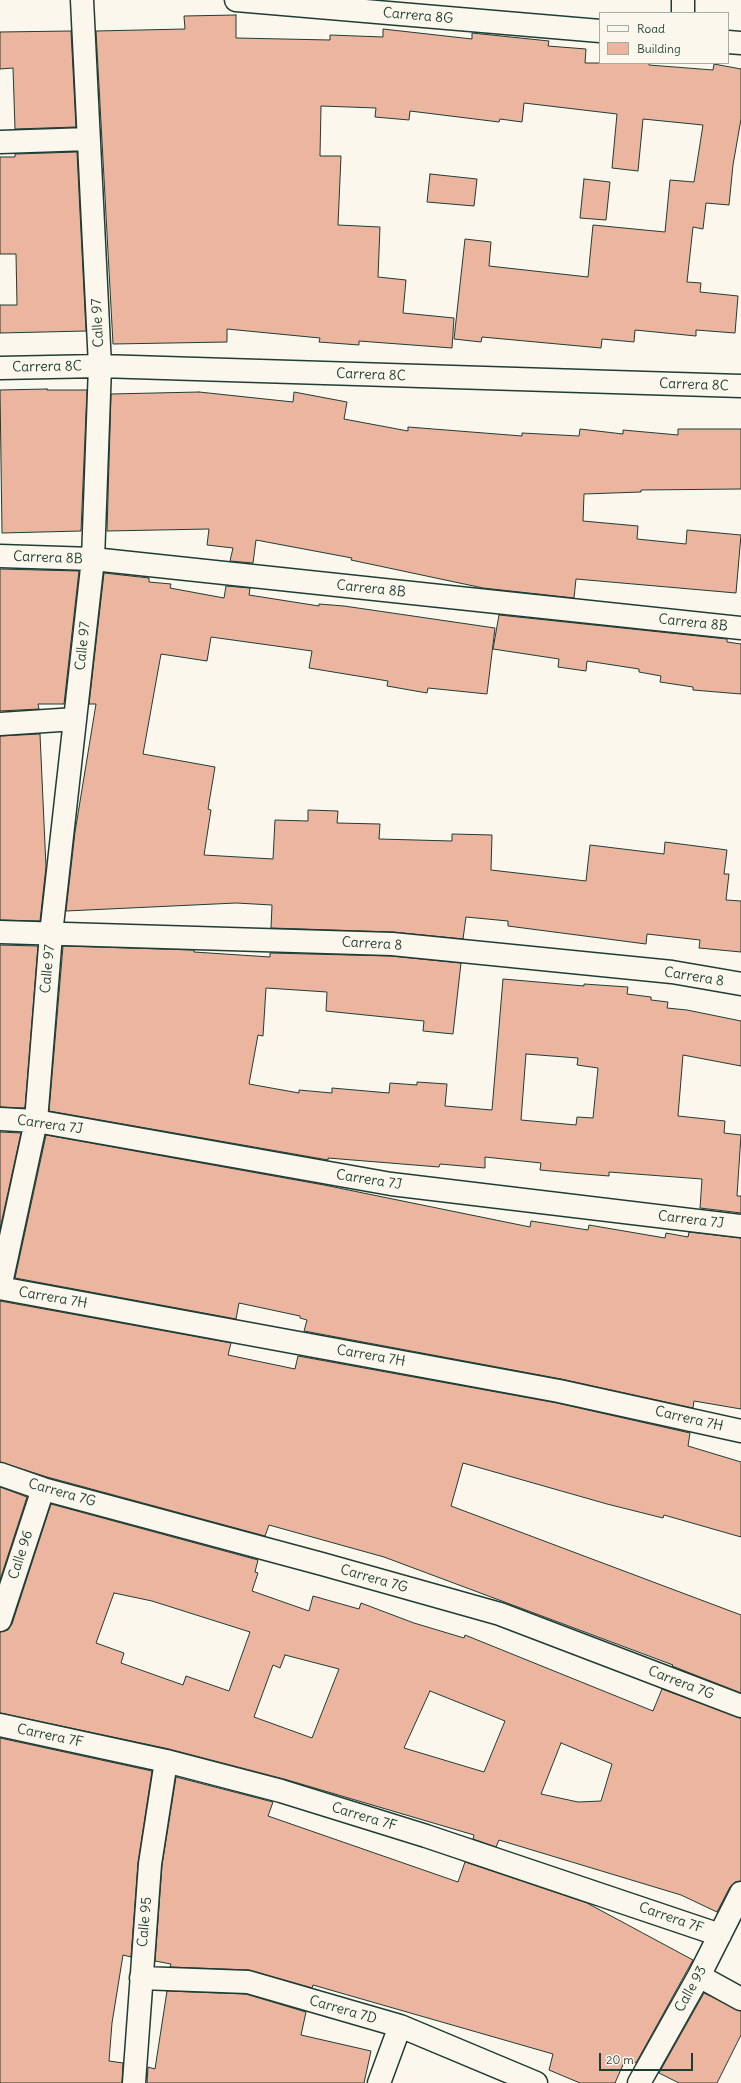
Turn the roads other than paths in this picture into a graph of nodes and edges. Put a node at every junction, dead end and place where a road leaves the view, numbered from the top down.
1 (82, 0) edge
2 (236, 0) edge
3 (683, 0) edge
4 (683, 12) edge
5 (599, 31) edge
6 (729, 42) edge
7 (741, 44) edge
8 (88, 139) junction
9 (0, 142) edge
10 (100, 366) junction
11 (0, 368) edge
12 (741, 386) edge
13 (0, 556) edge
14 (93, 559) junction
15 (741, 628) edge
16 (75, 719) junction
17 (0, 724) edge
18 (0, 932) edge
19 (51, 934) junction
20 (741, 984) edge
21 (0, 1119) edge
22 (36, 1121) junction
23 (741, 1226) edge
24 (0, 1288) edge
25 (741, 1431) edge
26 (0, 1474) edge
27 (43, 1489) junction
28 (0, 1620) edge
29 (741, 1706) edge
30 (0, 1725) edge
31 (166, 1761) junction
32 (741, 1893) edge
33 (720, 1935) junction
34 (699, 1976) junction
35 (141, 1978) junction
36 (741, 1998) edge
37 (400, 2026) junction
38 (134, 2083) edge
39 (379, 2083) edge
40 (536, 2083) edge
41 (639, 2083) edge

1 - 8 street, Calle 97
2 - 5 street, Carrera 8G
3 - 4 street
6 - 7 street
8 - 9 street
8 - 10 street, Calle 97
10 - 11 street, Carrera 8C
10 - 12 street, Carrera 8C
10 - 14 street, Calle 97
13 - 14 street, Carrera 8B
14 - 15 street, Carrera 8B
14 - 16 street, Calle 97
16 - 17 street
16 - 19 street, Calle 97
18 - 19 street, Carrera 8
19 - 20 street, Carrera 8
19 - 22 street, Calle 97
21 - 22 street, Carrera 7J
22 - 23 street, Carrera 7J
22 - 24 street, Calle 97
24 - 25 street, Carrera 7H
26 - 27 street, Carrera 7G
27 - 28 street, Calle 96
27 - 29 street, Carrera 7G
30 - 31 street, Carrera 7F
31 - 33 street, Carrera 7F
31 - 35 street, Calle 95
32 - 33 street, Calle 93
33 - 34 street, Calle 93
34 - 36 street
34 - 41 street, Calle 93
35 - 37 street, Carrera 7D
35 - 38 street, Calle 95
37 - 39 street
37 - 40 street, Carrera 7D

